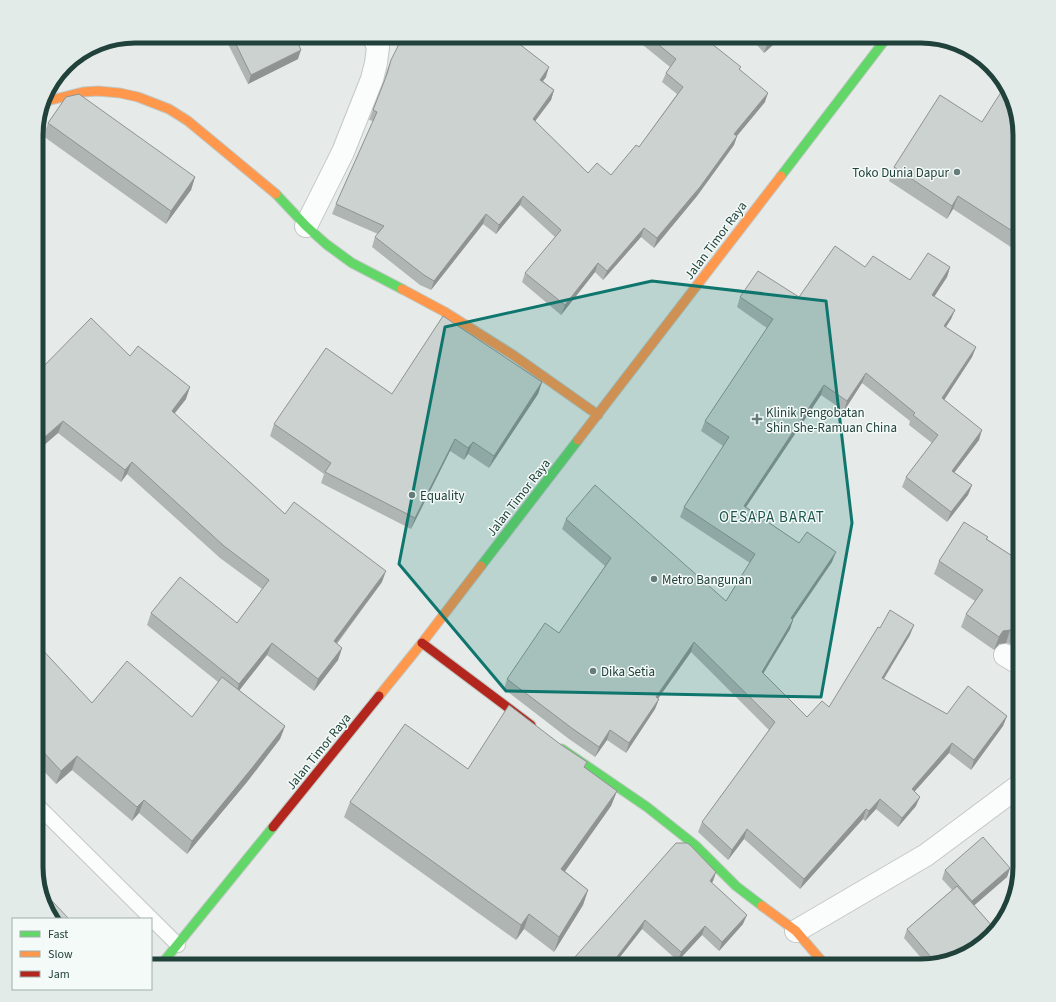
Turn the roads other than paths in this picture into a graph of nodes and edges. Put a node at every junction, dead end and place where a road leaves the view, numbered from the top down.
1 (376, 43) edge
2 (883, 43) edge
3 (50, 100) edge
4 (306, 226) junction
5 (598, 415) junction
6 (422, 643) junction
7 (537, 730) edge
8 (556, 744) edge
9 (1013, 790) edge
10 (43, 811) edge
11 (151, 918) edge
12 (152, 919) edge
13 (796, 931) junction
14 (178, 945) junction
15 (166, 959) edge
16 (820, 959) edge

1 - 4 street
2 - 5 main road, Jalan Timor Raya
3 - 4 main road
4 - 5 main road
5 - 6 main road, Jalan Timor Raya
6 - 7 main road
6 - 14 main road, Jalan Timor Raya
8 - 13 main road
9 - 13 street
10 - 11 lane
12 - 14 lane
13 - 16 main road
14 - 15 main road, Jalan Timor Raya

